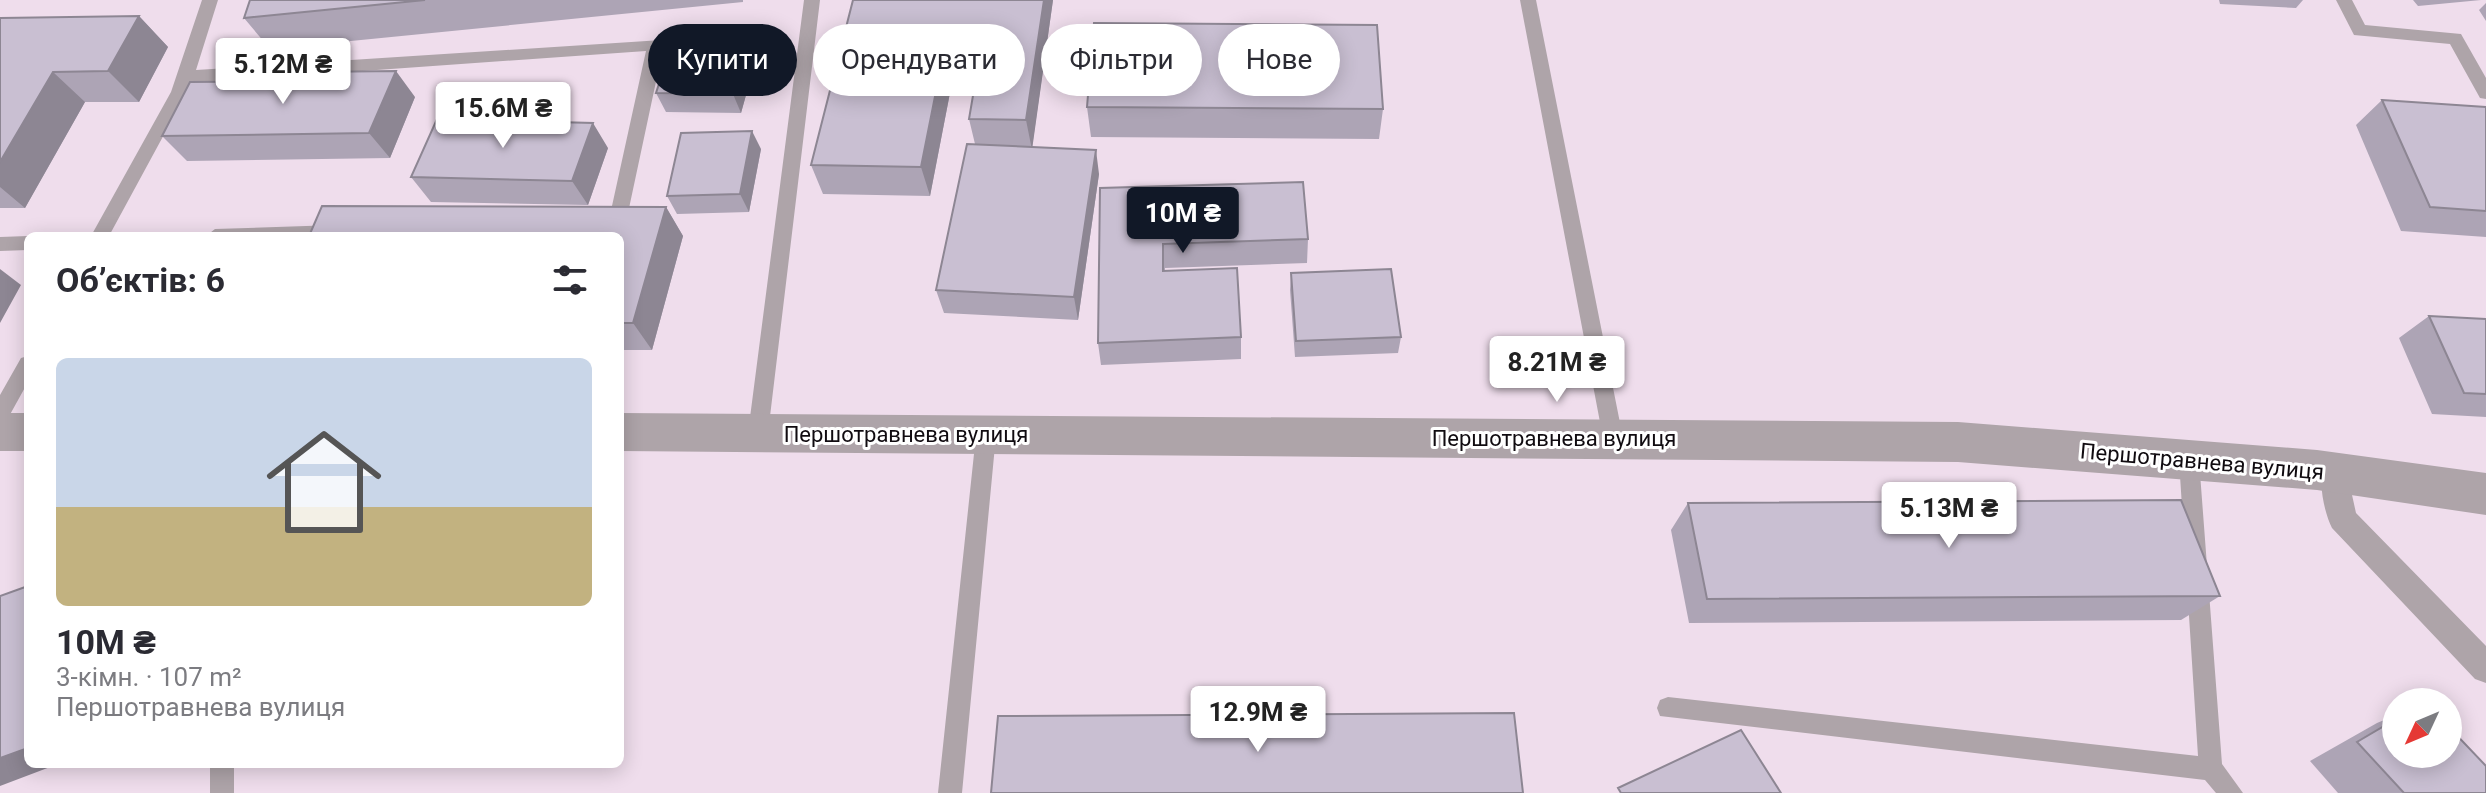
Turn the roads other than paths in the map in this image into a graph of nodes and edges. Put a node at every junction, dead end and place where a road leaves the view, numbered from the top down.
1 (210, 0) edge
2 (812, 0) edge
3 (1528, 0) edge
4 (2344, 0) edge
5 (185, 77) junction
6 (2486, 93) edge
7 (587, 223) edge
8 (354, 231) edge
9 (102, 232) edge
10 (326, 232) edge
11 (24, 243) edge
12 (0, 244) edge
13 (24, 371) edge
14 (0, 414) edge
15 (0, 432) edge
16 (24, 432) edge
17 (624, 432) edge
18 (758, 433) junction
19 (986, 435) junction
20 (1613, 438) junction
21 (2189, 460) junction
22 (2335, 472) junction
23 (2486, 494) edge
24 (2486, 668) edge
25 (1668, 708) dead end
26 (222, 768) edge
27 (2211, 769) junction
28 (222, 793) edge
29 (950, 793) edge
30 (2231, 793) edge

1 - 5 lane
2 - 18 lane
3 - 20 lane
4 - 6 lane
5 - 7 lane
5 - 9 lane
8 - 10 lane
11 - 12 lane
13 - 14 lane
15 - 16 street
17 - 18 street, Першотравнева вулиця
18 - 19 street, Першотравнева вулиця
19 - 20 street, Першотравнева вулиця
19 - 29 lane
20 - 21 street, Першотравнева вулиця
21 - 22 street, Першотравнева вулиця
21 - 27 lane
22 - 23 street, Першотравнева вулиця
22 - 24 street
25 - 27 lane
26 - 28 lane
27 - 30 lane

